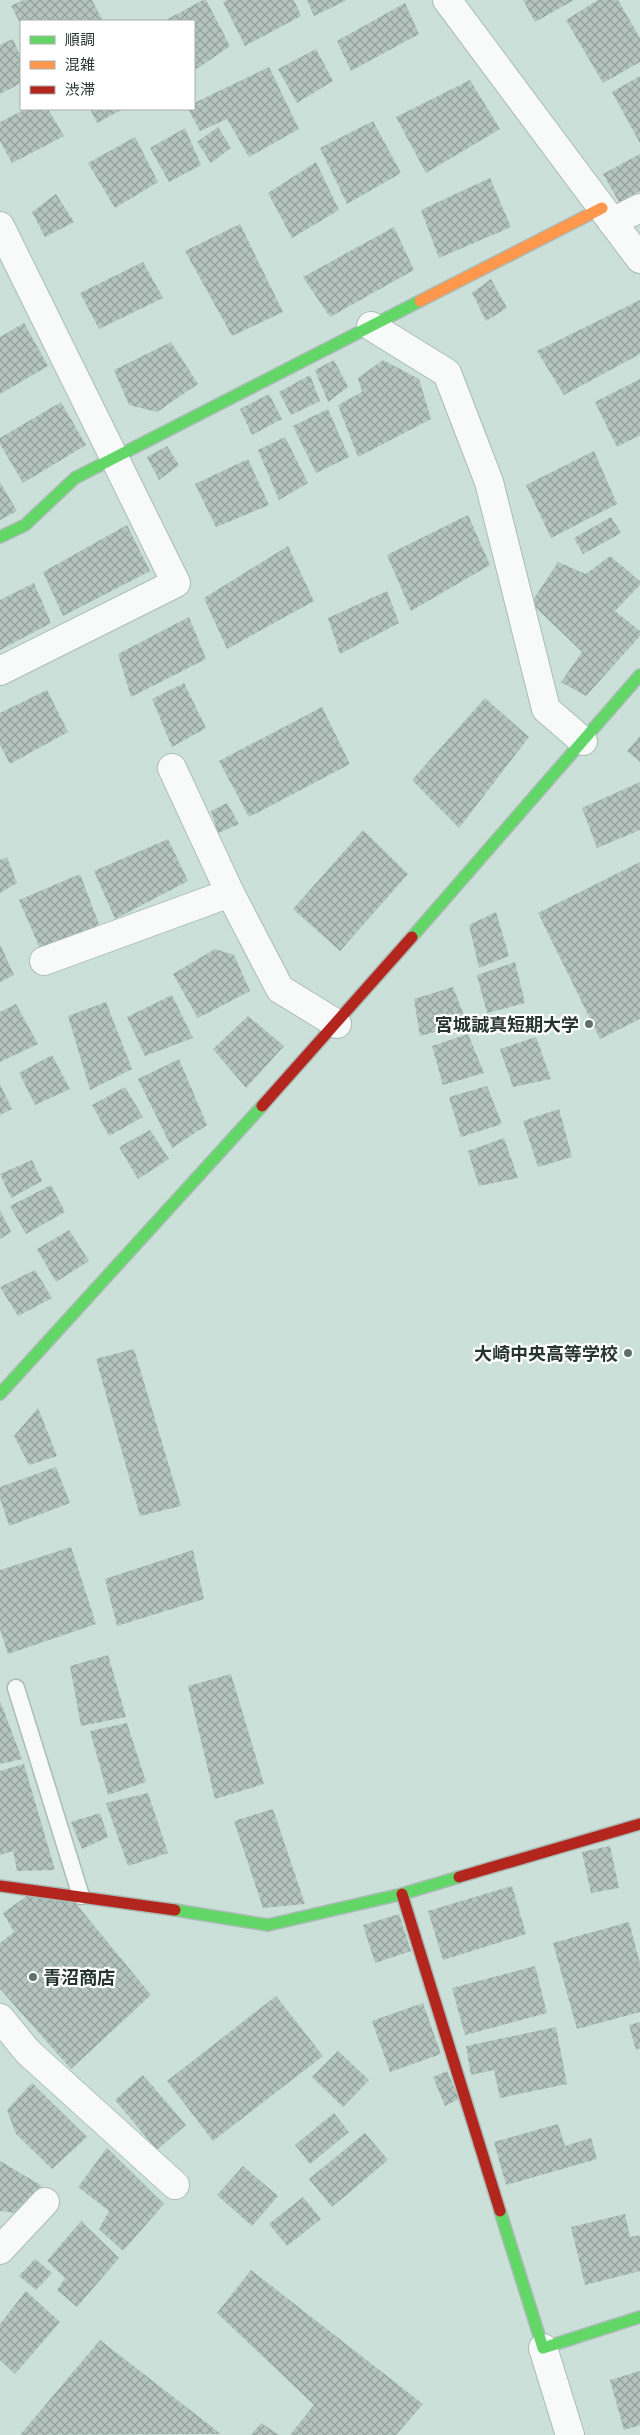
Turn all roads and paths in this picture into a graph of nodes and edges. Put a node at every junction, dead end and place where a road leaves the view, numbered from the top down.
1 (447, 0) edge
2 (640, 208) edge
3 (607, 215) junction
4 (0, 226) edge
5 (640, 259) edge
6 (372, 326) junction
7 (113, 457) junction
8 (0, 537) edge
9 (0, 671) edge
10 (640, 675) edge
11 (583, 741) junction
12 (172, 768) dead end
13 (230, 893) junction
14 (44, 962) dead end
15 (337, 1024) junction
16 (0, 1394) edge
17 (16, 1688) dead end
18 (640, 1824) edge
19 (0, 1886) edge
20 (402, 1894) junction
21 (81, 1896) junction
22 (0, 2018) edge
23 (176, 2185) dead end
24 (45, 2202) dead end
25 (0, 2250) edge
26 (640, 2317) edge
27 (543, 2348) junction
28 (570, 2435) edge

1 - 3 street
2 - 3 street
3 - 5 street
3 - 6 street
4 - 7 street
6 - 7 street
6 - 11 street
7 - 8 street
7 - 9 street
10 - 11 street
11 - 15 street
12 - 13 street
13 - 14 street
13 - 15 street
15 - 16 street
17 - 21 lane
18 - 20 street
19 - 21 street
20 - 21 street
20 - 27 street
22 - 23 street
24 - 25 street
26 - 27 street
27 - 28 street

